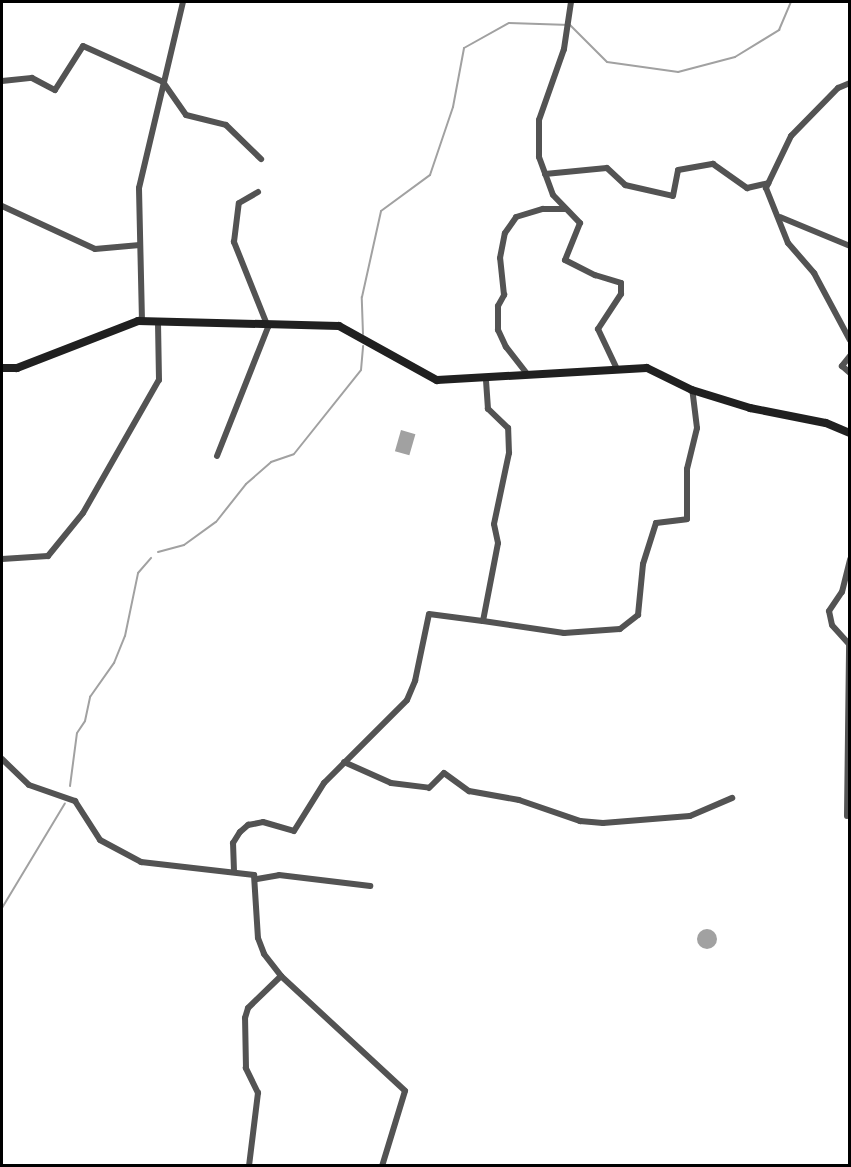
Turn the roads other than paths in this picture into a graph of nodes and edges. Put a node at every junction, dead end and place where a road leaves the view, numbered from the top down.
1 (183, 2) edge
2 (571, 2) edge
3 (2, 81) edge
4 (163, 82) junction
5 (849, 83) edge
6 (261, 159) dead end
7 (545, 174) junction
8 (768, 183) junction
9 (258, 192) dead end
10 (2, 206) edge
11 (565, 209) junction
12 (780, 217) junction
13 (140, 245) junction
14 (849, 246) edge
15 (142, 321) junction
16 (158, 321) junction
17 (268, 327) junction
18 (849, 340) edge
19 (849, 356) edge
20 (2, 368) edge
21 (617, 369) junction
22 (849, 373) edge
23 (529, 376) junction
24 (486, 379) junction
25 (692, 390) junction
26 (849, 433) edge
27 (217, 456) dead end
28 (2, 559) edge
29 (849, 560) edge
30 (483, 621) junction
31 (2, 759) edge
32 (344, 762) junction
33 (732, 798) dead end
34 (847, 816) dead end
35 (234, 871) junction
36 (257, 879) junction
37 (370, 886) dead end
38 (281, 976) junction
39 (249, 1166) edge
40 (382, 1166) edge

1 - 4 street
2 - 7 street
3 - 4 street
4 - 6 street
4 - 13 street
5 - 8 street
7 - 8 street
7 - 11 street
8 - 12 street
9 - 17 street
10 - 13 street
11 - 21 street
11 - 23 street
12 - 14 street
12 - 18 street
13 - 15 street
15 - 16 street
15 - 20 street
16 - 17 street
16 - 28 street
17 - 24 street
17 - 27 street
19 - 22 street
21 - 23 street
21 - 25 street
23 - 24 street
24 - 30 street
25 - 26 street
25 - 30 street
29 - 34 street
30 - 32 street
31 - 35 street
32 - 33 street
32 - 35 street
35 - 36 street
36 - 37 street
36 - 38 street
38 - 39 street
38 - 40 street

